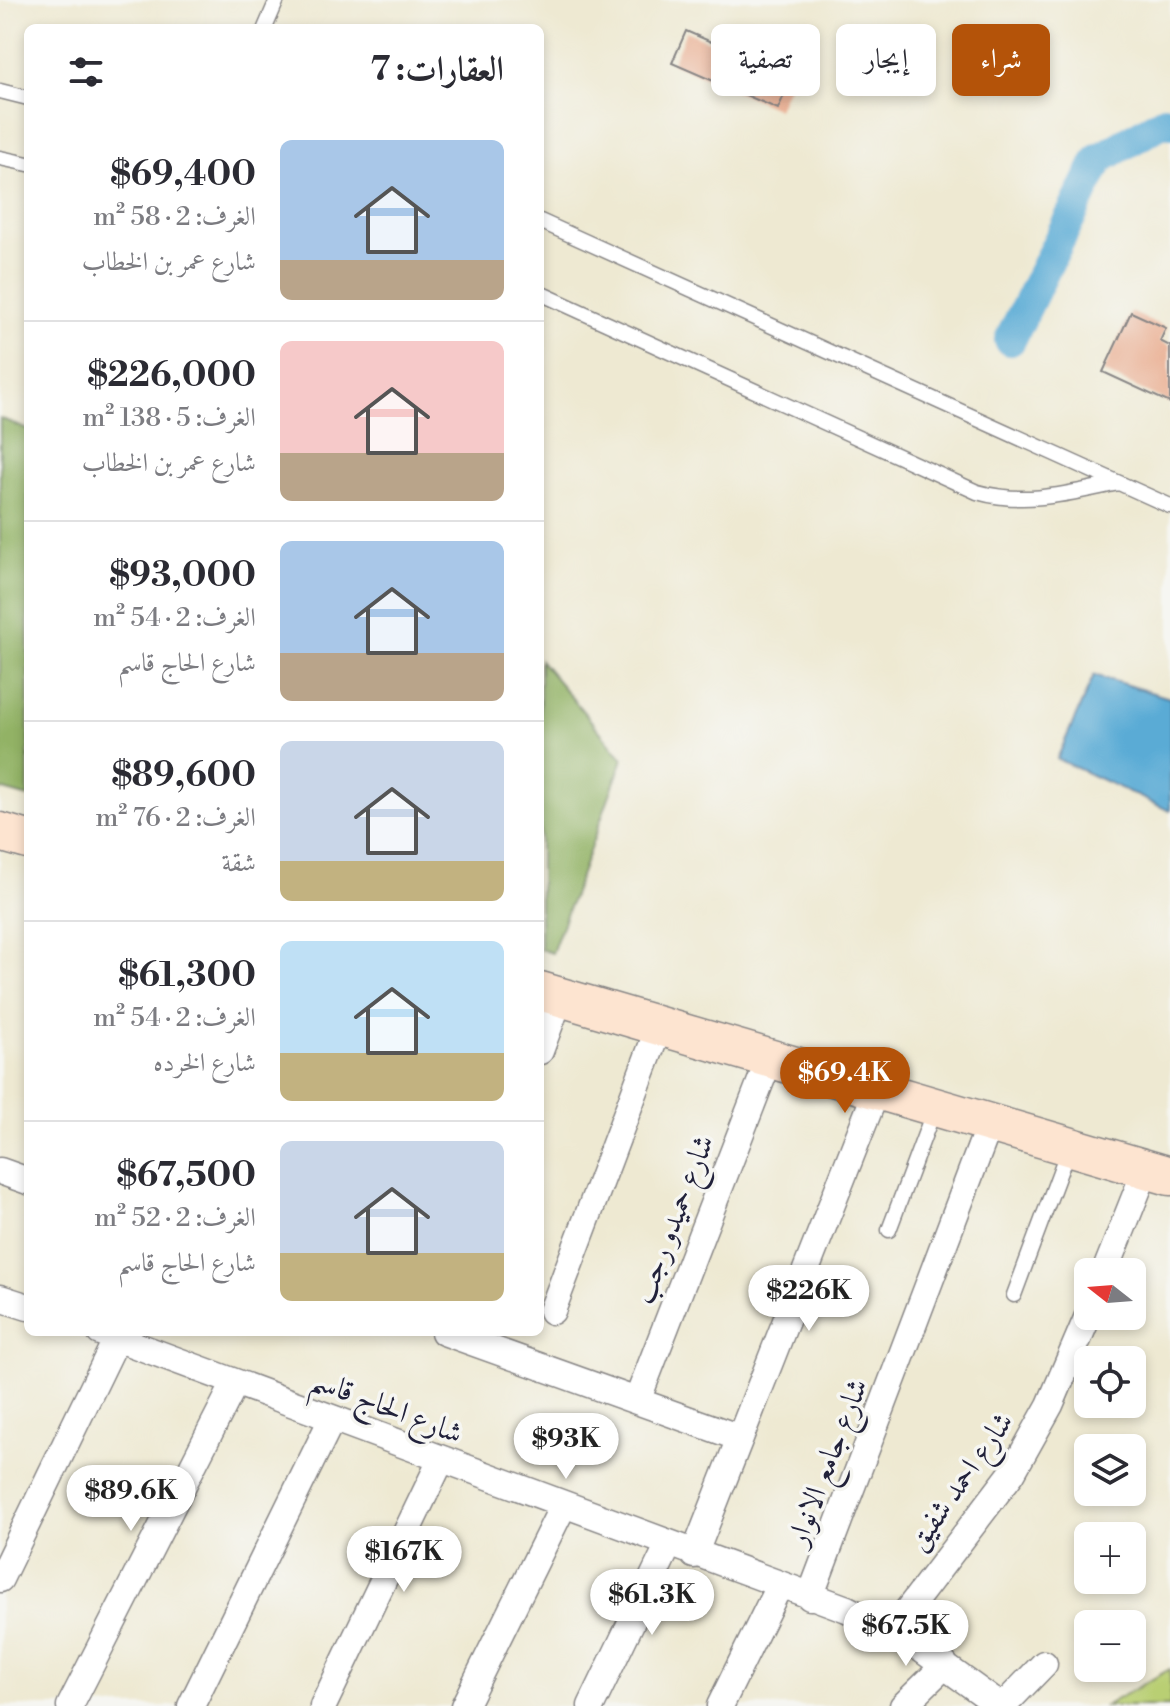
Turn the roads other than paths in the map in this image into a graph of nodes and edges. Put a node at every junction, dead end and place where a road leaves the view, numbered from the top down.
1 (277, 0) edge
2 (267, 24) edge
3 (0, 91) edge
4 (24, 97) edge
5 (0, 158) edge
6 (24, 163) edge
7 (544, 223) edge
8 (544, 295) edge
9 (1120, 483) junction
10 (1170, 506) edge
11 (0, 832) edge
12 (24, 839) edge
13 (550, 994) edge
14 (659, 1027) junction
15 (544, 1028) edge
16 (769, 1060) junction
17 (876, 1092) junction
18 (934, 1109) junction
19 (989, 1125) junction
20 (1069, 1147) junction
21 (0, 1171) edge
22 (1158, 1172) edge
23 (24, 1180) edge
24 (889, 1230) dead end
25 (1112, 1258) edge
26 (1014, 1295) dead end
27 (552, 1311) dead end
28 (1082, 1330) edge
29 (108, 1336) edge
30 (111, 1336) edge
31 (455, 1336) edge
32 (235, 1383) junction
33 (637, 1401) junction
34 (332, 1419) junction
35 (740, 1438) junction
36 (441, 1460) junction
37 (563, 1506) junction
38 (668, 1546) junction
39 (694, 1555) junction
40 (0, 1579) edge
41 (779, 1586) junction
42 (810, 1597) junction
43 (891, 1632) junction
44 (1044, 1664) dead end
45 (945, 1665) junction
46 (70, 1706) edge
47 (191, 1706) edge
48 (323, 1706) edge
49 (464, 1706) edge
50 (591, 1706) edge
51 (720, 1706) edge
52 (903, 1706) edge

1 - 2 lane
3 - 4 lane
5 - 6 lane
7 - 9 lane
8 - 9 lane
9 - 10 lane
11 - 12 street
13 - 14 street
13 - 15 street
14 - 16 street
14 - 27 street
16 - 17 street
16 - 33 street, شارع حميدو رجب
17 - 18 street
17 - 35 street
18 - 19 street
18 - 24 lane
19 - 20 street
19 - 42 street, شارع جامع الانوار
20 - 22 street
20 - 26 lane
21 - 23 street
22 - 25 street
28 - 43 street, شارع احمد شفيق
29 - 40 street
30 - 32 street, شارع الحاج قاسم
31 - 33 street
32 - 34 street, شارع الحاج قاسم
32 - 46 street
33 - 35 street
34 - 36 street, شارع الحاج قاسم
34 - 47 street
35 - 39 street
36 - 37 street, شارع الحاج قاسم
36 - 48 street
37 - 38 street, شارع الحاج قاسم
37 - 49 street
38 - 39 street, شارع الحاج قاسم
38 - 50 street
39 - 41 street, شارع الحاج قاسم
41 - 42 street, شارع الحاج قاسم
41 - 51 street, شارع جامع الانوار
42 - 43 street, شارع الحاج قاسم
43 - 45 street, شارع الحاج قاسم
44 - 45 street, شارع الحاج قاسم
45 - 52 street

